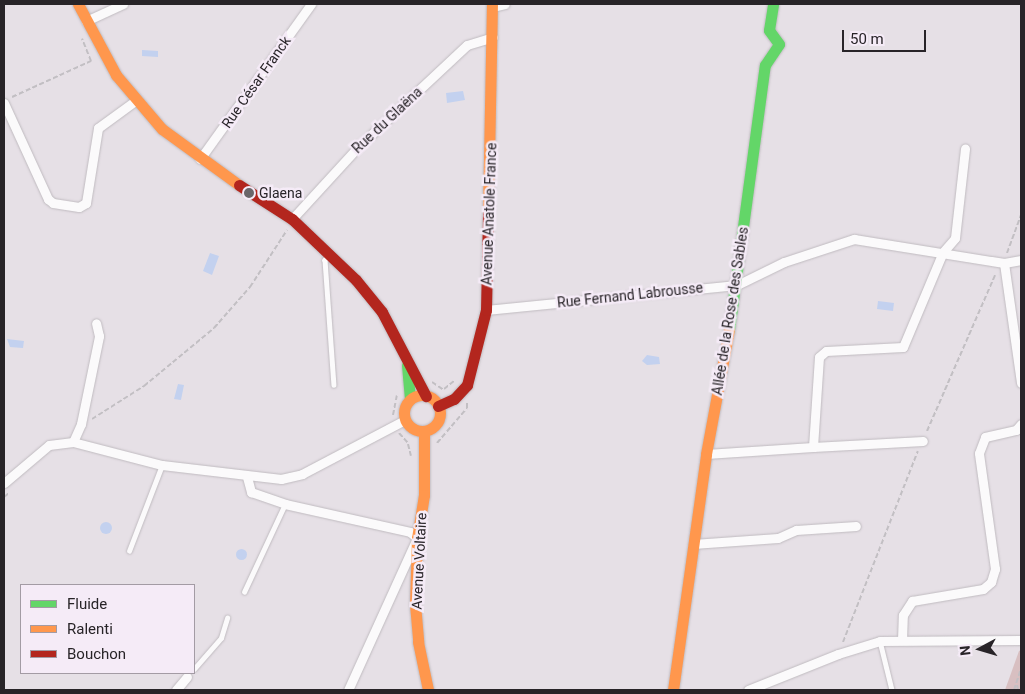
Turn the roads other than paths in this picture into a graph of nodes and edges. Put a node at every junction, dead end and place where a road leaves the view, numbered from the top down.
1 (78, 4) edge
2 (123, 4) edge
3 (311, 4) edge
4 (505, 4) edge
5 (773, 4) edge
6 (492, 5) edge
7 (86, 21) junction
8 (493, 37) junction
9 (135, 101) junction
10 (4, 102) edge
11 (965, 149) dead end
12 (200, 160) junction
13 (292, 219) junction
14 (943, 252) junction
15 (332, 254) junction
16 (1021, 260) edge
17 (1004, 263) junction
18 (737, 284) junction
19 (486, 310) junction
20 (96, 323) dead end
21 (403, 351) junction
22 (1021, 383) edge
23 (334, 385) dead end
24 (426, 396) junction
25 (410, 399) junction
26 (444, 404) junction
27 (400, 422) junction
28 (1021, 424) edge
29 (424, 437) junction
30 (922, 440) dead end
31 (73, 442) junction
32 (813, 447) junction
33 (706, 454) junction
34 (162, 465) junction
35 (247, 477) junction
36 (4, 483) edge
37 (285, 504) junction
38 (856, 526) dead end
39 (417, 538) junction
40 (693, 544) junction
41 (129, 551) dead end
42 (244, 592) dead end
43 (227, 618) dead end
44 (902, 640) junction
45 (1021, 640) edge
46 (880, 641) junction
47 (195, 668) edge
48 (188, 675) edge
49 (176, 690) edge
50 (348, 690) edge
51 (428, 690) edge
52 (673, 690) edge
53 (748, 690) edge
54 (892, 690) edge

1 - 7 street
2 - 7 street
3 - 12 street, Rue César Franck
4 - 6 street
5 - 18 street, Allée de la Rose des Sables
6 - 8 street, Avenue Anatole France
7 - 9 street
8 - 13 street, Rue du Glaëna
8 - 19 street, Avenue Anatole France
9 - 10 street
9 - 12 street
11 - 14 street
12 - 13 street
13 - 15 street
14 - 17 street, Rue Fernand Labrousse
14 - 18 street, Rue Fernand Labrousse
14 - 32 street
15 - 21 street
15 - 23 lane
16 - 17 street
17 - 22 street
18 - 19 street, Rue Fernand Labrousse
18 - 33 street, Allée de la Rose des Sables
19 - 26 street, Avenue Anatole France
20 - 31 street
21 - 24 street
21 - 25 street
24 - 25 street
24 - 26 street
25 - 27 street
26 - 29 street
27 - 29 street
27 - 35 street
28 - 44 street
29 - 39 street, Avenue Voltaire
30 - 32 street
31 - 34 street
31 - 36 street
32 - 33 street
33 - 40 street, Allée de la Rose des Sables
34 - 35 street
34 - 41 lane
35 - 37 street
37 - 39 street
37 - 42 lane
38 - 40 street
39 - 50 street
39 - 51 street, Avenue Voltaire
40 - 52 street, Allée de la Rose des Sables
43 - 47 lane
44 - 45 street
44 - 46 street
46 - 53 street
46 - 54 lane
48 - 49 street

